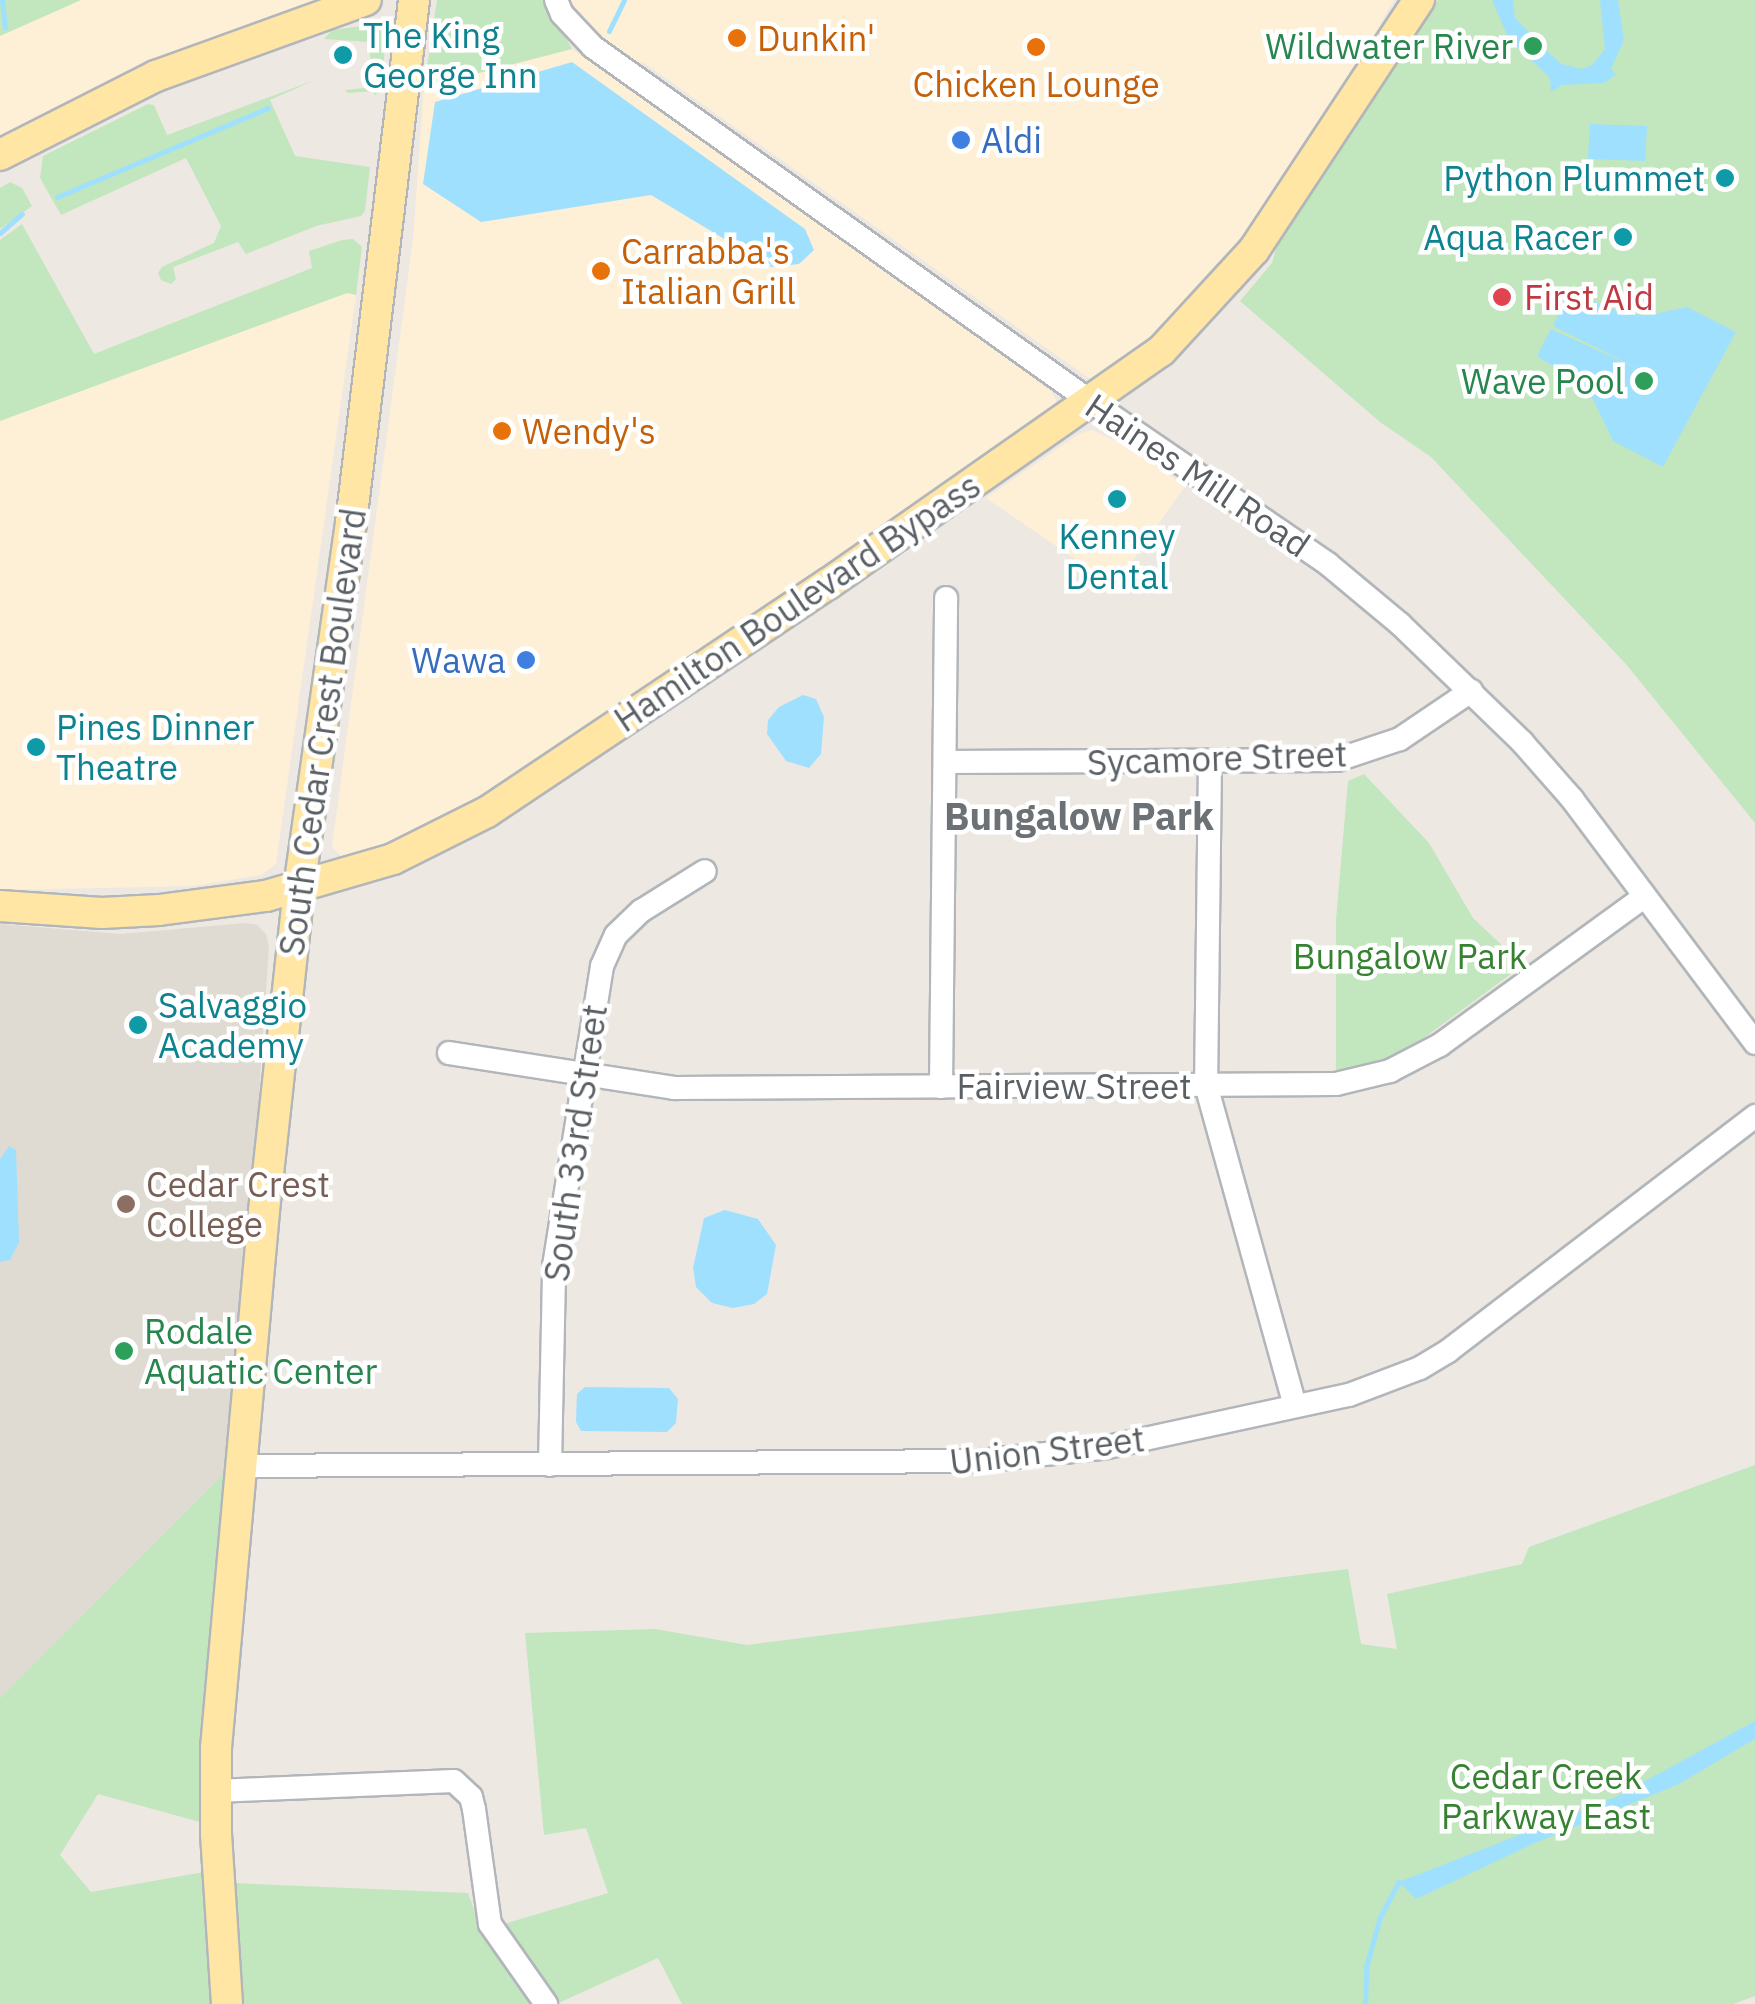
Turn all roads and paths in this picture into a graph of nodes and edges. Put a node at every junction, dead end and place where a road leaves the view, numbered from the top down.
1 (366, 0) edge
2 (414, 0) edge
3 (556, 0) edge
4 (1419, 0) edge
5 (0, 155) edge
6 (1090, 401) junction
7 (946, 598) dead end
8 (1471, 690) junction
9 (946, 762) junction
10 (1210, 762) junction
11 (705, 871) dead end
12 (299, 888) junction
13 (1644, 896) junction
14 (0, 906) edge
15 (1755, 1043) edge
16 (449, 1053) dead end
17 (583, 1074) junction
18 (1206, 1085) junction
19 (941, 1087) junction
20 (1755, 1116) edge
21 (1294, 1406) junction
22 (550, 1465) junction
23 (244, 1466) junction
24 (215, 1791) junction
25 (226, 2004) edge
26 (546, 2004) edge

1 - 5 main road
2 - 12 main road, South Cedar Crest Boulevard
3 - 6 street, Haines Mill Road
4 - 6 main road, Hamilton Boulevard Bypass
6 - 8 street, Haines Mill Road
6 - 12 main road, Hamilton Boulevard Bypass
7 - 9 street
8 - 10 street, Sycamore Street
8 - 13 street, Haines Mill Road
9 - 10 street, Sycamore Street
9 - 19 street
10 - 18 street
11 - 17 street, South 33rd Street
12 - 14 main road, Hamilton Boulevard Bypass
12 - 23 main road, South Cedar Crest Boulevard
13 - 15 street, Haines Mill Road
13 - 18 street, Fairview Street
16 - 17 street, Fairview Street
17 - 19 street, Fairview Street
17 - 22 street, South 33rd Street
18 - 19 street, Fairview Street
18 - 21 street
20 - 21 street, Union Street
21 - 22 street, Union Street
22 - 23 street, Union Street
23 - 24 main road, South Cedar Crest Boulevard
24 - 25 main road, South Cedar Crest Boulevard
24 - 26 street

